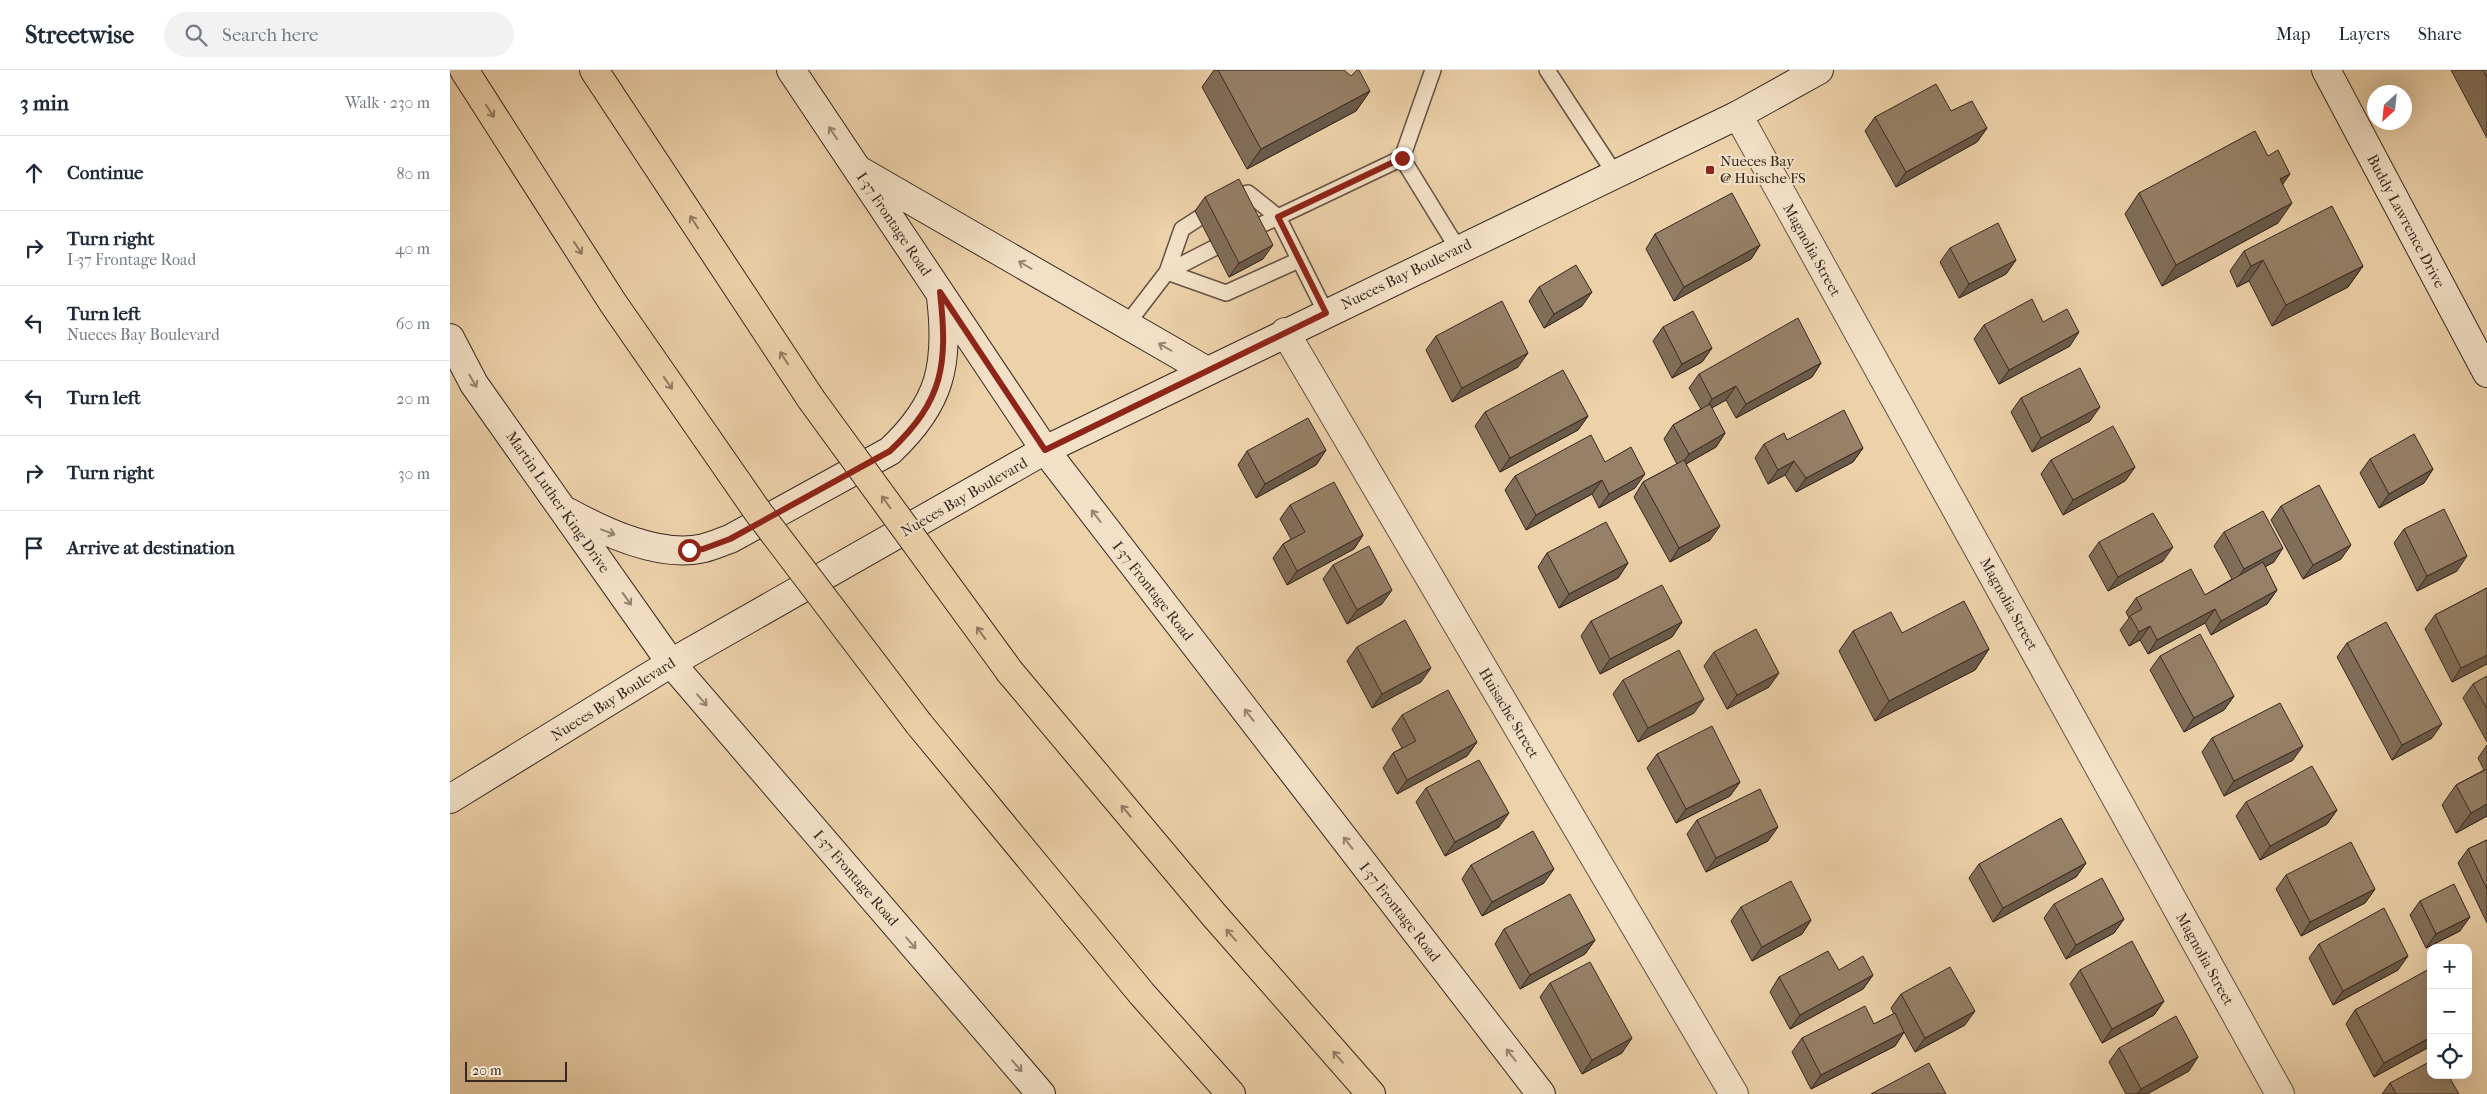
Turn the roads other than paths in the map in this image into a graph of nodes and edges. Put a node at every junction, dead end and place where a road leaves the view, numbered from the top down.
1 (464, 70) edge
2 (594, 70) edge
3 (791, 70) edge
4 (1433, 70) edge
5 (1547, 70) edge
6 (1819, 70) edge
7 (2326, 70) edge
8 (1738, 115) junction
9 (1402, 158) junction
10 (856, 168) junction
11 (1615, 174) junction
12 (1232, 199) edge
13 (1278, 217) junction
14 (1199, 218) dead end
15 (1248, 230) edge
16 (1214, 248) dead end
17 (1458, 249) junction
18 (1299, 260) junction
19 (1167, 272) junction
20 (940, 292) junction
21 (1326, 313) junction
22 (1127, 324) junction
23 (1285, 332) junction
24 (450, 338) edge
25 (1208, 371) junction
26 (2487, 373) edge
27 (1045, 450) junction
28 (564, 510) junction
29 (671, 663) junction
30 (450, 799) edge
31 (1041, 1094) edge
32 (1231, 1094) edge
33 (1371, 1094) edge
34 (1541, 1094) edge
35 (1734, 1094) edge
36 (2280, 1094) edge

1 -> 32 highway, bridge
33 -> 2 highway, bridge
10 -> 3 street, I-37 Frontage Road
4 - 9 lane
5 - 11 lane
6 - 8 street, Nueces Bay Boulevard
7 - 26 street, Buddy Lawrence Drive
8 - 11 street, Nueces Bay Boulevard
8 - 36 street, Magnolia Street
9 - 13 lane
9 - 17 lane
10 - 20 street, I-37 Frontage Road
22 -> 10 street
11 - 17 street, Nueces Bay Boulevard
12 - 13 lane
13 - 15 lane
13 - 18 lane
14 - 19 lane
16 - 19 lane
17 - 21 street, Nueces Bay Boulevard
18 - 19 lane
18 - 21 lane
19 - 22 lane
20 - 27 street, I-37 Frontage Road
28 -> 20 street
21 - 23 street, Nueces Bay Boulevard
25 -> 22 street
23 - 25 street, Nueces Bay Boulevard
23 - 35 street, Huisache Street
24 -> 28 street, Martin Luther King Drive
25 - 27 street, Nueces Bay Boulevard
27 - 29 street, Nueces Bay Boulevard
34 -> 27 street, I-37 Frontage Road
28 -> 29 street, Martin Luther King Drive
29 - 30 street, Nueces Bay Boulevard
29 -> 31 street, I-37 Frontage Road

